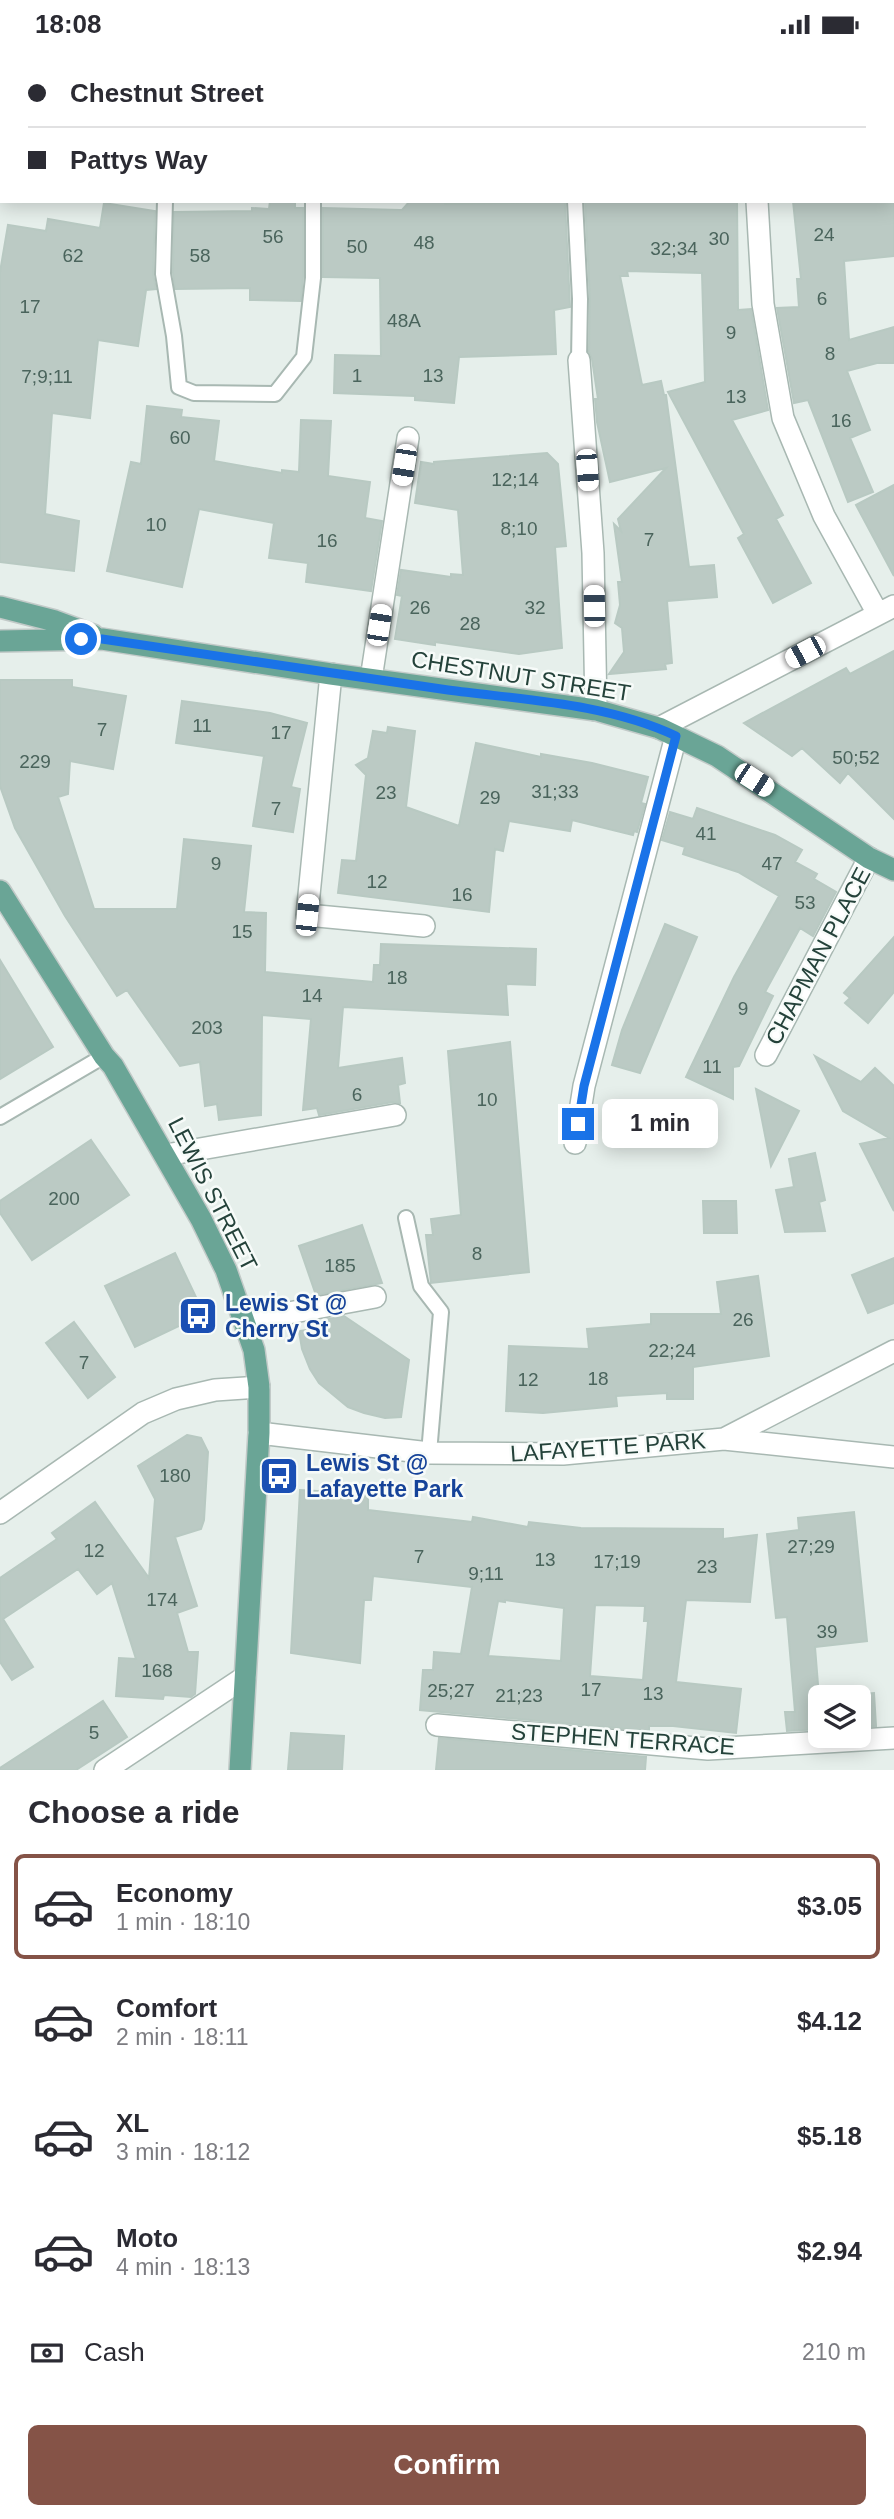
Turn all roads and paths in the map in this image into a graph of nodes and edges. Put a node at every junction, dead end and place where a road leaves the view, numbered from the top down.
1 (165, 203) edge
2 (313, 203) edge
3 (575, 203) edge
4 (757, 203) edge
5 (579, 360) joint
6 (408, 438) dead end
7 (0, 607) edge
8 (886, 610) edge
9 (102, 639) junction
10 (0, 641) edge
11 (331, 674) junction
12 (371, 679) junction
13 (596, 710) junction
14 (668, 732) junction
15 (869, 858) junction
16 (894, 870) edge
17 (2, 899) edge
18 (424, 926) dead end
19 (766, 1055) dead end
20 (104, 1056) junction
21 (395, 1115) dead end
22 (0, 1117) edge
23 (575, 1143) dead end
24 (166, 1154) junction
25 (405, 1218) dead end
26 (374, 1297) dead end
27 (245, 1321) junction
28 (894, 1351) edge
29 (259, 1387) junction
30 (259, 1433) junction
31 (724, 1439) junction
32 (429, 1453) junction
33 (894, 1457) edge
34 (0, 1513) edge
35 (245, 1677) junction
36 (437, 1725) dead end
37 (894, 1738) edge
38 (105, 1770) edge
39 (240, 1770) edge

1 - 2 lane
3 - 5 lane
4 - 8 street
5 - 13 street
6 - 12 street
7 - 9 main road, CHESTNUT STREET
8 - 14 street
9 - 10 main road, CHESTNUT STREET
9 - 11 main road, CHESTNUT STREET
11 - 12 main road, CHESTNUT STREET
11 - 18 street
12 - 13 main road, CHESTNUT STREET
13 - 14 main road, CHESTNUT STREET
14 - 15 main road, CHESTNUT STREET
14 - 23 street
15 - 16 main road, CHESTNUT STREET
15 - 19 street, CHAPMAN PLACE
17 - 20 main road, LEWIS STREET
20 - 22 lane
20 - 24 main road, LEWIS STREET
21 - 24 street
24 - 27 main road, LEWIS STREET
25 - 32 lane
26 - 27 street
27 - 29 main road, LEWIS STREET
28 - 31 street, LAFAYETTE PARK
29 - 30 main road, LEWIS STREET
29 - 34 street
30 - 32 street, LAFAYETTE PARK
30 - 35 main road, LEWIS STREET
31 - 32 street, LAFAYETTE PARK
31 - 33 street
35 - 38 street
35 - 39 main road, LEWIS STREET
36 - 37 street, STEPHEN TERRACE

